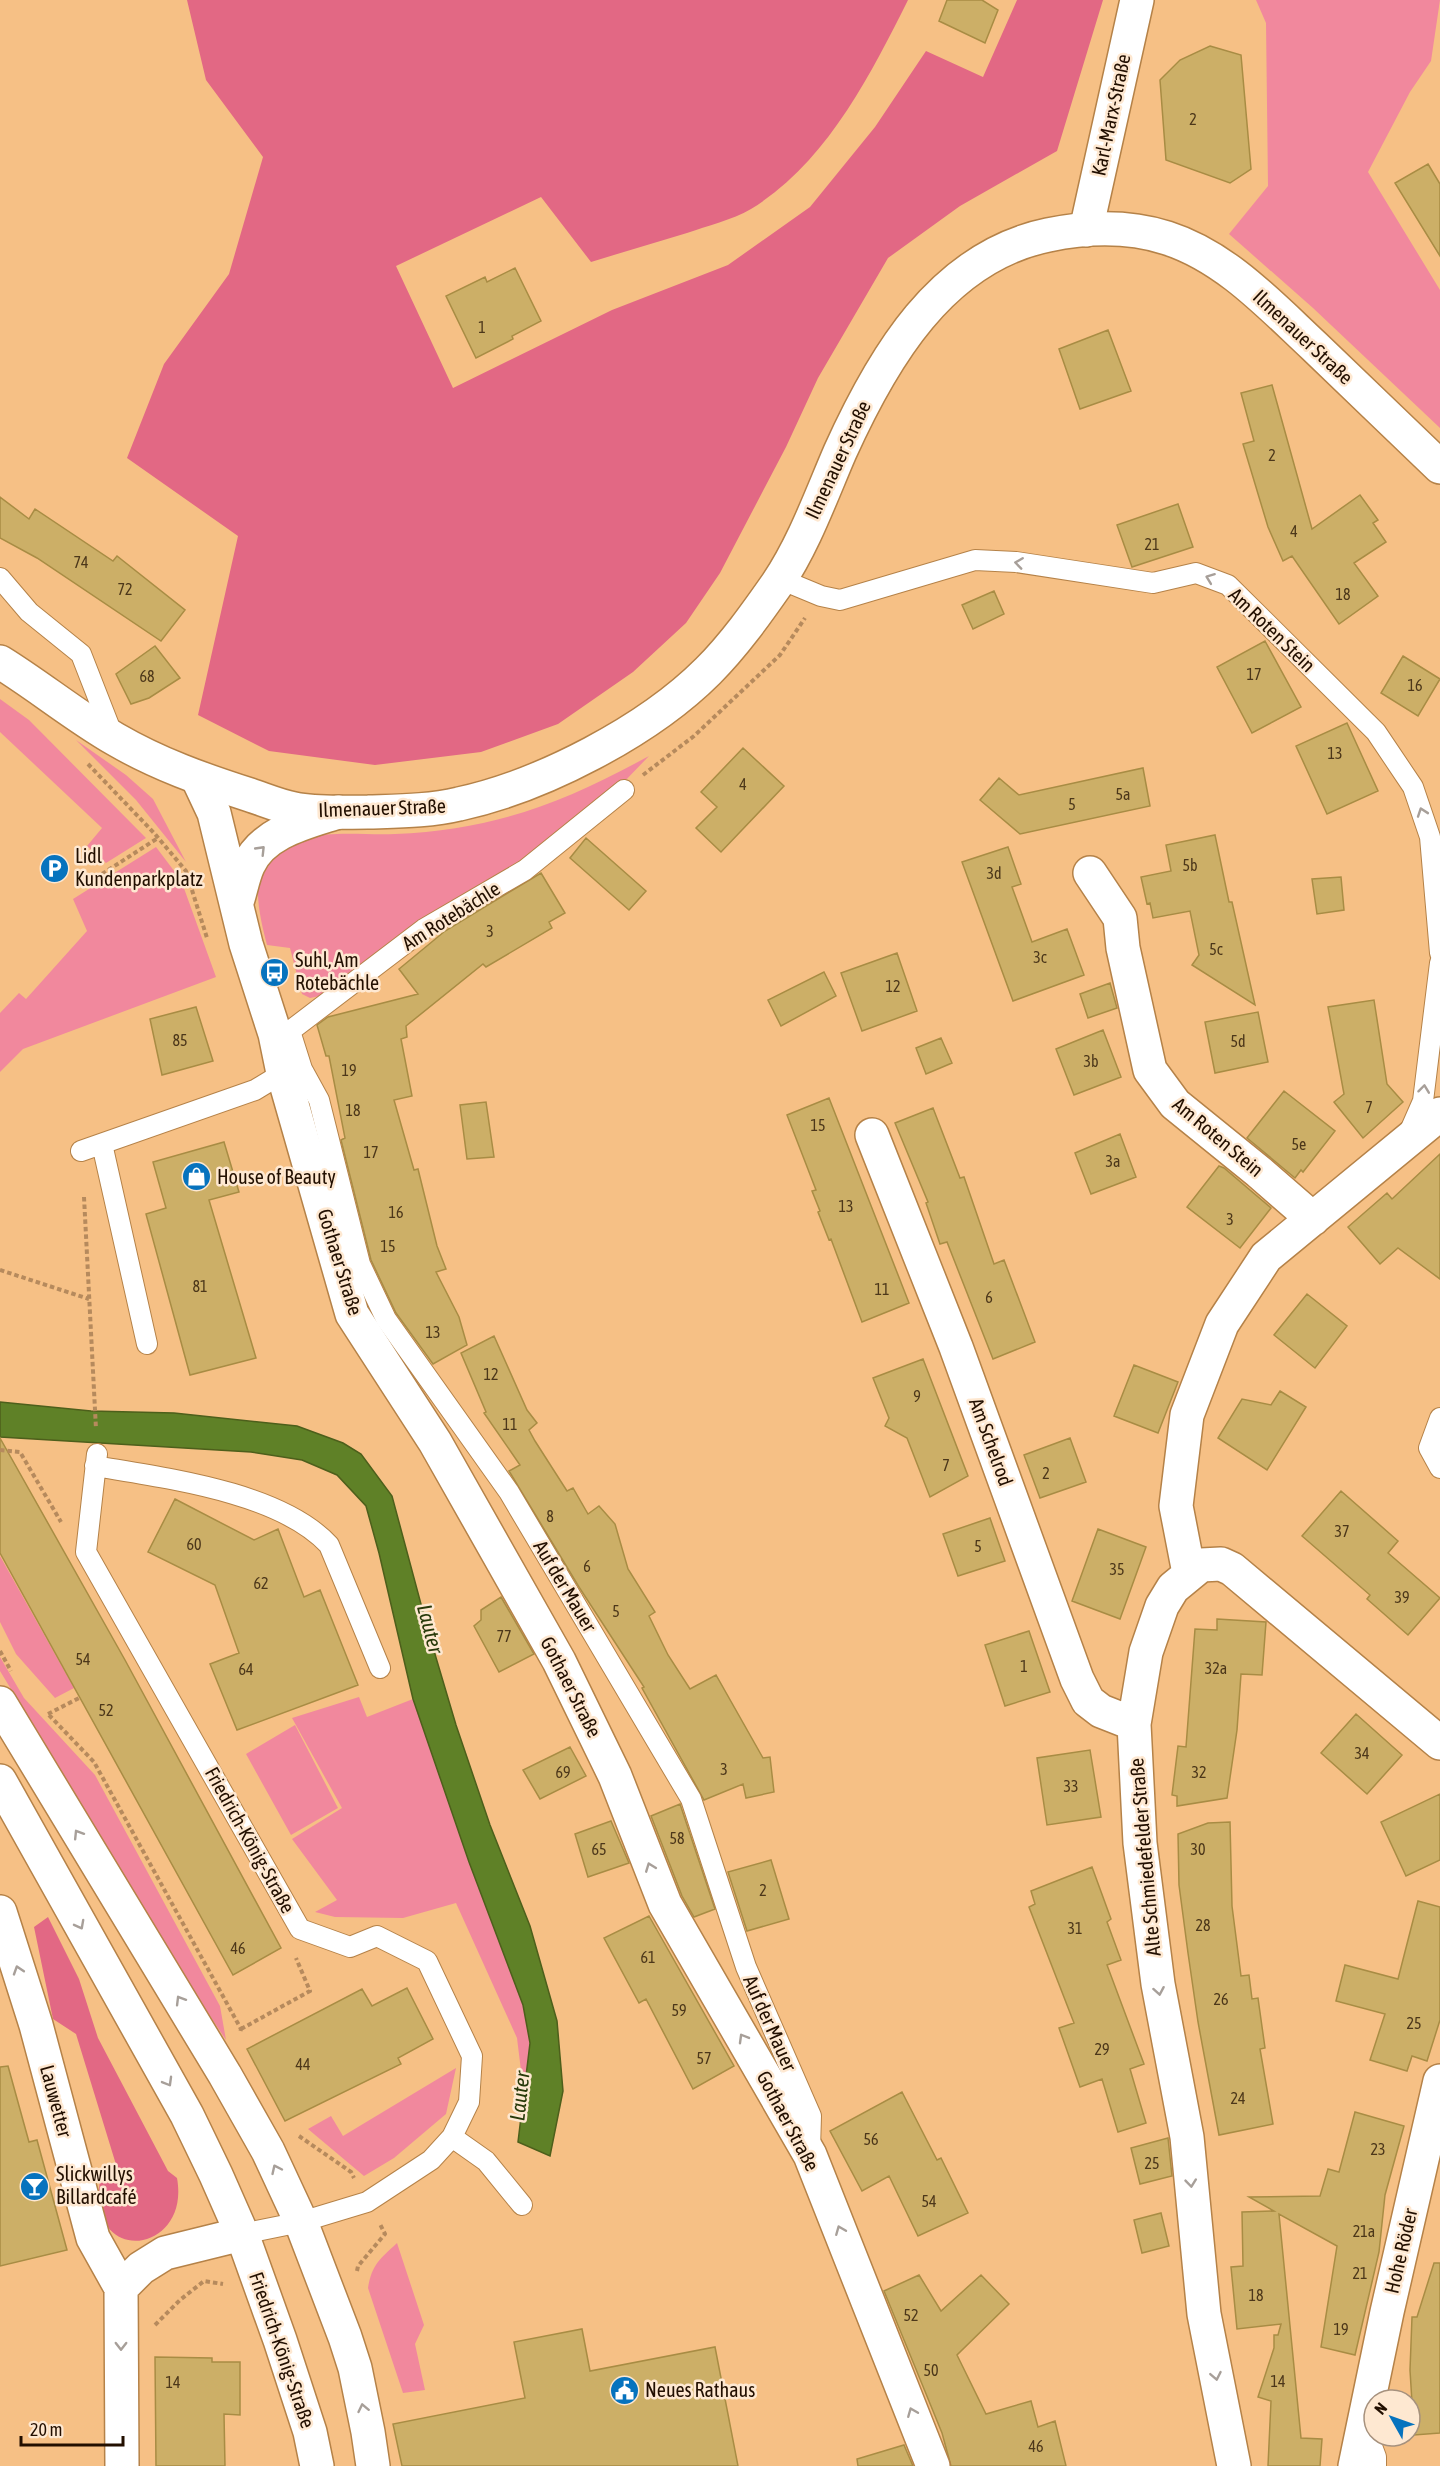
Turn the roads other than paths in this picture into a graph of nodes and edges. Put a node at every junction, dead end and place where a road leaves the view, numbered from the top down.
1 (1137, 0) edge
2 (1086, 230) junction
3 (1440, 467) edge
4 (0, 578) edge
5 (780, 579) junction
6 (0, 662) edge
7 (114, 739) junction
8 (198, 779) junction
9 (624, 790) dead end
10 (339, 812) junction
11 (1090, 873) dead end
12 (237, 902) junction
13 (1440, 953) edge
14 (1440, 963) edge
15 (282, 1033) junction
16 (286, 1082) junction
17 (1440, 1114) edge
18 (873, 1135) dead end
19 (1405, 1143) junction
20 (102, 1144) junction
21 (81, 1151) road end
22 (1313, 1219) junction
23 (147, 1344) dead end
24 (1440, 1418) edge
25 (1440, 1468) edge
26 (1189, 1573) junction
27 (380, 1668) dead end
28 (0, 1702) edge
29 (1134, 1724) junction
30 (1440, 1743) edge
31 (0, 1781) edge
32 (0, 1912) edge
33 (1440, 2081) edge
34 (452, 2137) junction
35 (810, 2155) junction
36 (522, 2205) dead end
37 (301, 2222) junction
38 (242, 2234) junction
39 (121, 2288) junction
40 (1370, 2388) edge
41 (1362, 2427) edge
42 (1373, 2448) edge
43 (122, 2466) edge
44 (317, 2466) edge
45 (373, 2466) edge
46 (933, 2466) edge
47 (1234, 2466) edge
48 (1355, 2466) edge
49 (1376, 2466) edge

1 - 2 street, Karl-Marx-Straße
2 - 3 street, Ilmenauer Straße
2 - 5 street, Ilmenauer Straße
4 - 7 lane
5 - 10 street, Ilmenauer Straße
13 -> 5 lane, Am Roten Stein
6 - 7 street
7 - 8 street
8 - 10 street, Ilmenauer Straße
8 - 12 street, Gothaer Straße
9 - 15 lane, Am Rotebächle
12 -> 10 street, Gothaer Straße
11 - 22 street, Am Roten Stein
12 - 15 street, Gothaer Straße
19 -> 14 lane
15 - 16 street, Gothaer Straße
15 - 35 lane, Auf der Mauer
16 - 20 lane
35 -> 16 street, Gothaer Straße
17 - 19 street
18 - 29 street, Am Schelrod
19 - 22 street
20 - 21 lane
20 - 23 lane
22 - 26 street
24 - 25 lane
26 - 29 street, Alte Schmiedefelder Straße
26 - 30 street
27 - 34 lane, Friedrich-König-Straße
37 -> 28 street
29 -> 47 street, Alte Schmiedefelder Straße
31 -> 38 street, Friedrich-König-Straße
39 -> 32 street, Lauwetter
33 - 40 street, Hohe Röder
34 - 36 lane
34 - 37 lane, Friedrich-König-Straße
46 -> 35 street, Gothaer Straße
37 - 38 lane, Friedrich-König-Straße
45 -> 37 street
38 - 39 street
38 - 44 street, Friedrich-König-Straße
39 -> 43 street, Lauwetter
41 - 48 street, Hohe Röder
42 - 49 lane

